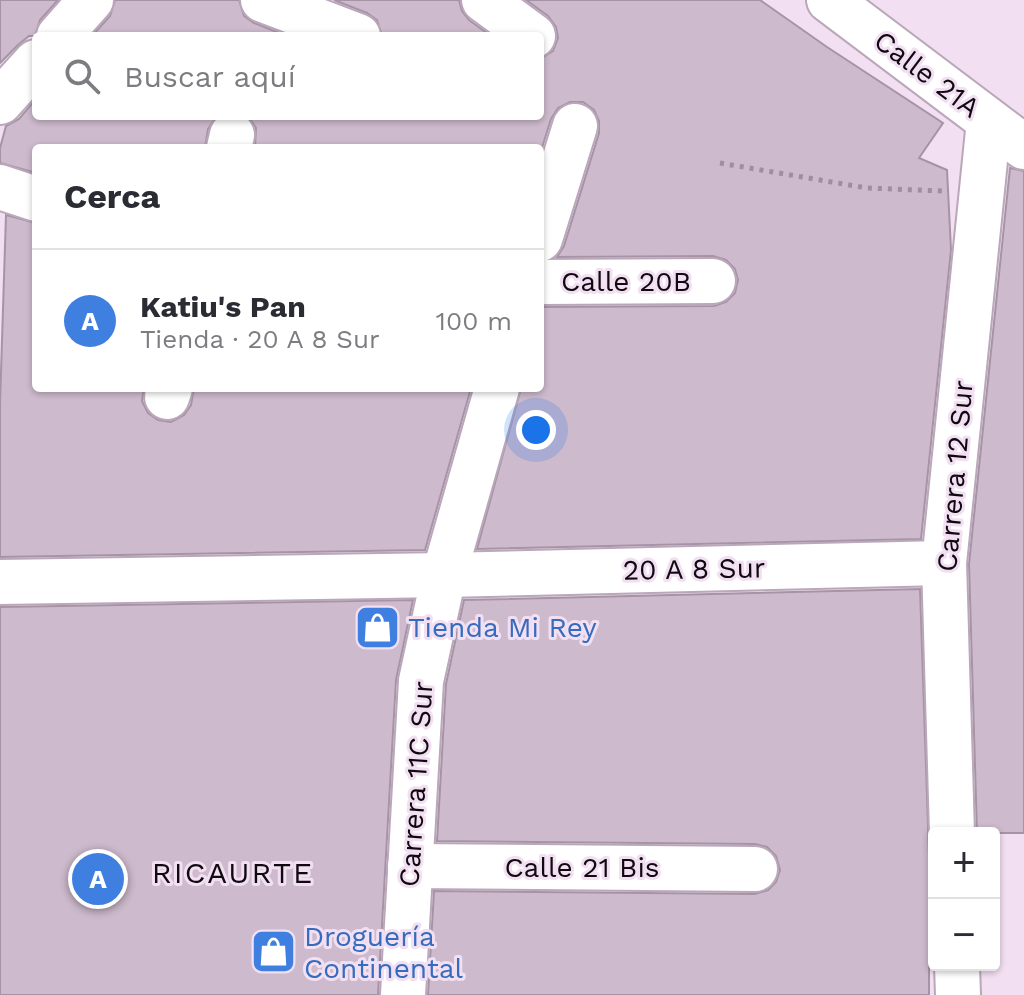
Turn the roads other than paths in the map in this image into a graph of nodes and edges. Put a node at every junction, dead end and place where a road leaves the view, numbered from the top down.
1 (91, 0) edge
2 (263, 0) edge
3 (484, 0) edge
4 (829, 0) edge
5 (63, 32) edge
6 (347, 32) edge
7 (528, 32) edge
8 (32, 66) edge
9 (0, 102) edge
10 (989, 121) junction
11 (575, 126) dead end
12 (1024, 147) edge
13 (0, 187) edge
14 (32, 198) edge
15 (544, 226) edge
16 (713, 281) dead end
17 (544, 282) edge
18 (496, 392) edge
19 (944, 563) junction
20 (444, 575) junction
21 (0, 582) edge
22 (952, 827) edge
23 (410, 866) junction
24 (755, 869) dead end
25 (957, 971) edge
26 (403, 995) edge
27 (958, 995) edge

1 - 5 street
2 - 6 street
3 - 7 street
4 - 10 street, Calle 21A
8 - 9 street
10 - 12 street, Calle 21A
10 - 19 street, Carrera 12 Sur
11 - 15 street
13 - 14 street
16 - 17 street, Calle 20B
18 - 20 street
19 - 20 street, 20 A 8 Sur
19 - 22 street, Carrera 12 Sur
20 - 21 street, 20 A 8 Sur
20 - 23 street, Carrera 11C Sur
23 - 24 street, Calle 21 Bis
23 - 26 street, Carrera 11C Sur
25 - 27 street

